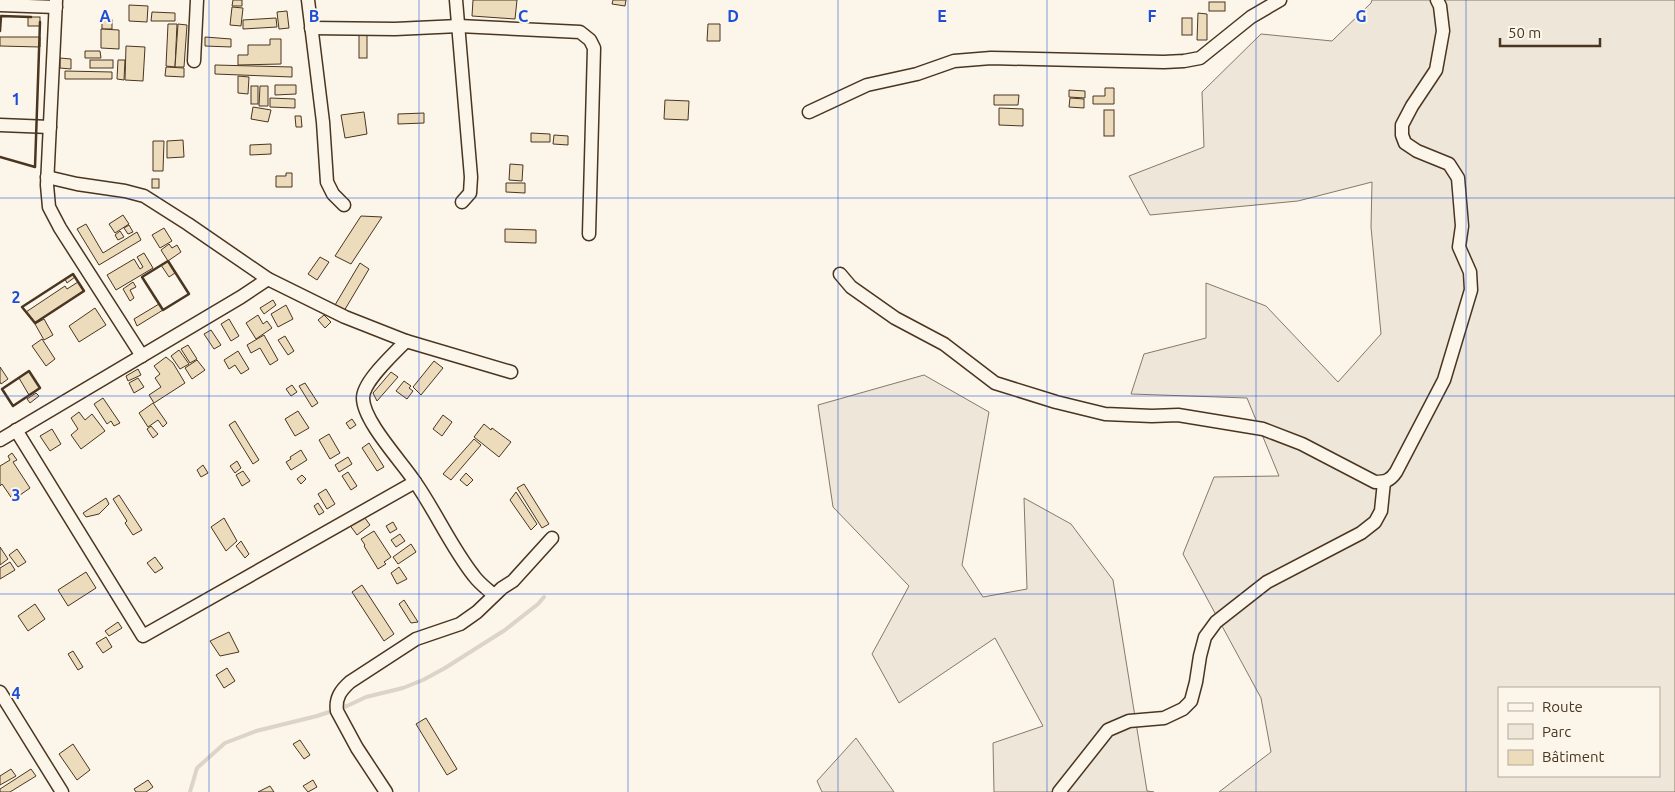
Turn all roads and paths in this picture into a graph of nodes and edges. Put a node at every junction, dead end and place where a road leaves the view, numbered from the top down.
1 (197, 0) edge
2 (308, 0) edge
3 (456, 0) edge
4 (1280, 0) edge
5 (1437, 0) edge
6 (56, 4) edge
7 (0, 5) edge
8 (459, 26) junction
9 (311, 28) junction
10 (194, 61) dead end
11 (808, 112) dead end
12 (0, 125) edge
13 (50, 127) junction
14 (47, 177) junction
15 (462, 202) dead end
16 (344, 205) dead end
17 (589, 234) dead end
18 (840, 274) dead end
19 (268, 279) junction
20 (406, 341) junction
21 (142, 356) junction
22 (511, 372) dead end
23 (16, 430) junction
24 (0, 440) edge
25 (415, 482) junction
26 (1384, 482) junction
27 (552, 538) dead end
28 (494, 595) junction
29 (0, 692) edge
30 (62, 792) edge
31 (386, 792) edge
32 (1060, 792) edge

1 - 10 street
2 - 9 street
3 - 8 street
4 - 11 street
5 - 26 street
6 - 7 street
6 - 13 street
8 - 9 street
8 - 15 street
8 - 17 street
9 - 16 street
12 - 13 street
13 - 14 street
14 - 19 street
14 - 21 street
18 - 26 street
19 - 20 street
19 - 21 street
20 - 22 street
20 - 25 street
21 - 23 street
23 - 24 street
23 - 25 street
25 - 28 street
26 - 32 street
27 - 28 street
28 - 31 street
29 - 30 street

